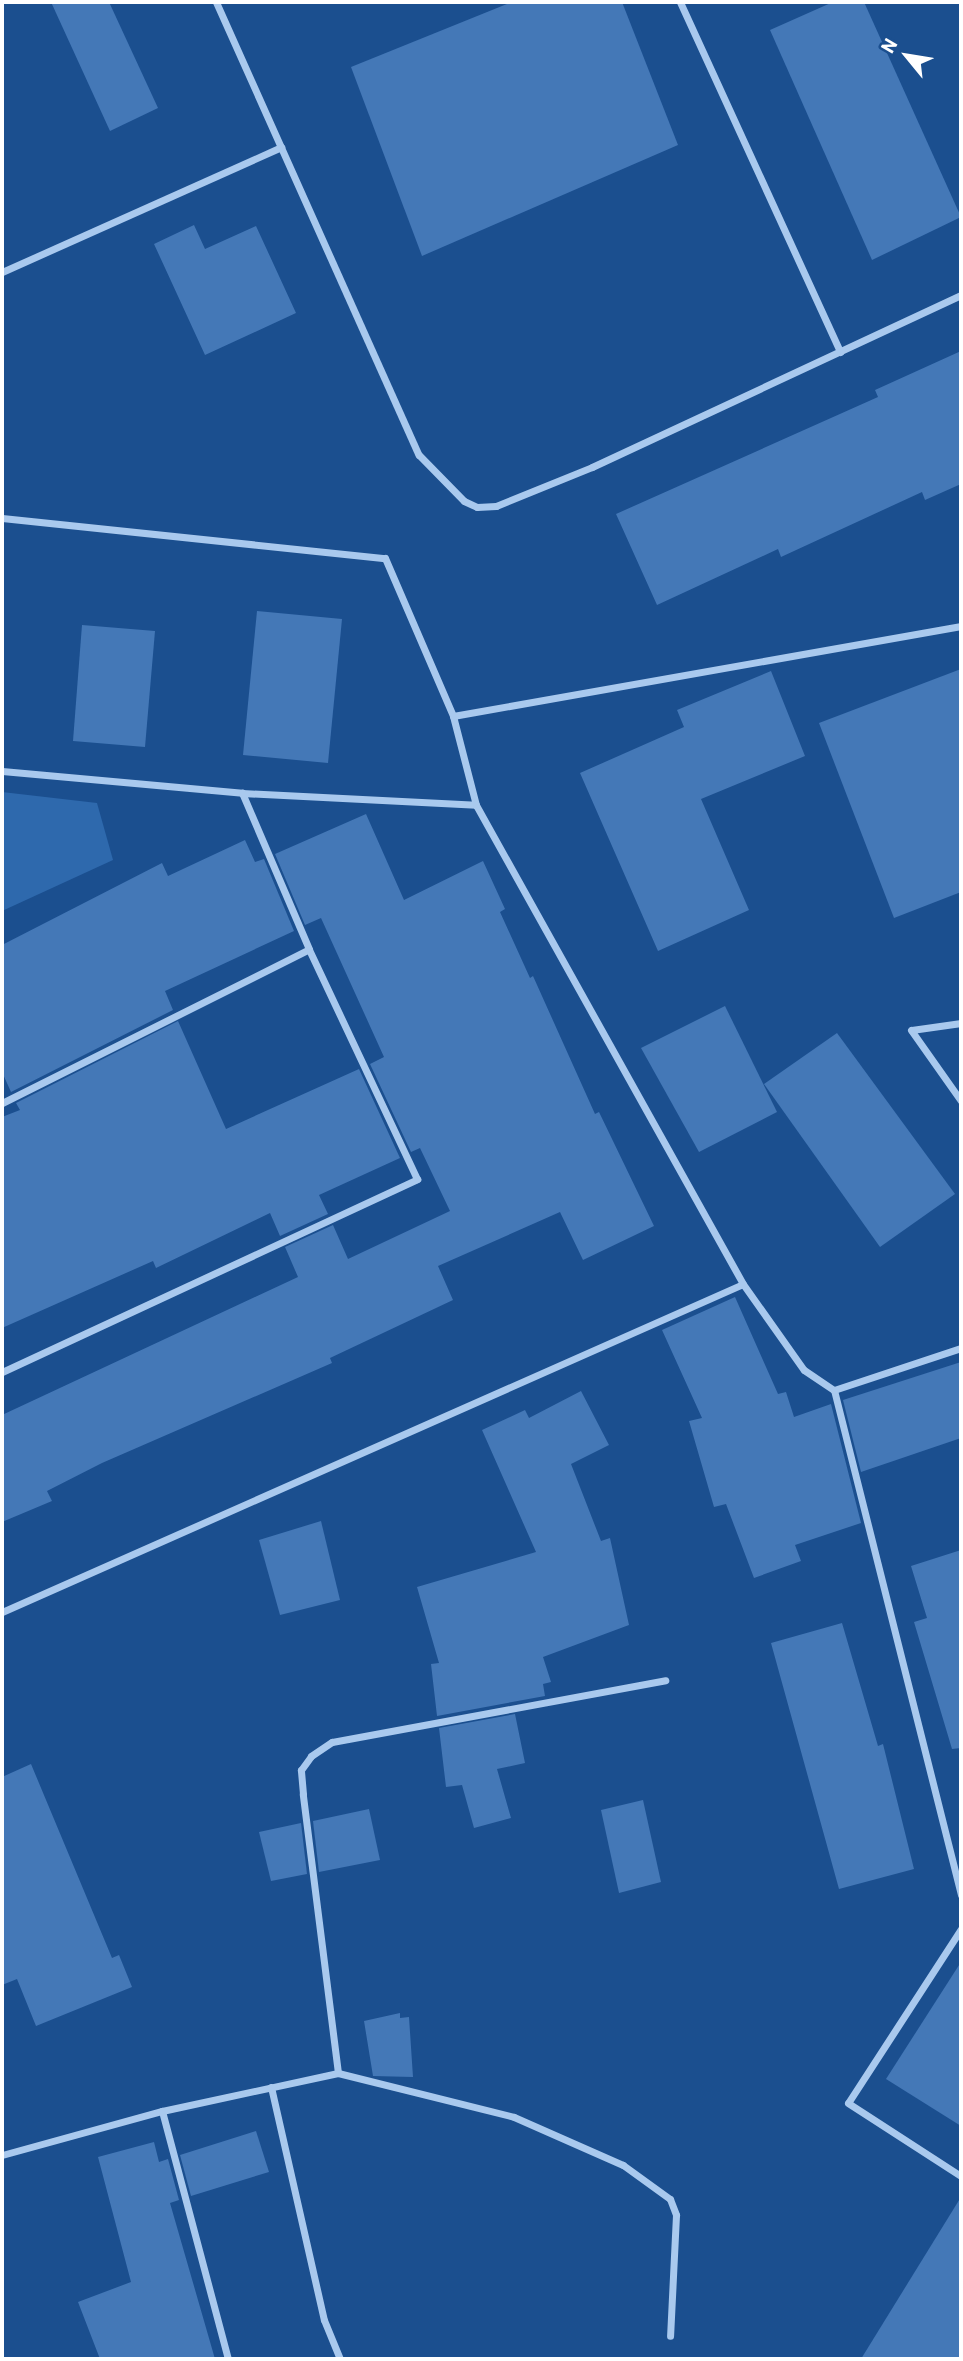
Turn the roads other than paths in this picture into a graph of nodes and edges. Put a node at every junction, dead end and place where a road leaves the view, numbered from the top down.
1 (216, 2) edge
2 (680, 2) edge
3 (281, 147) junction
4 (2, 272) edge
5 (961, 295) edge
6 (840, 352) junction
7 (2, 518) edge
8 (961, 626) edge
9 (453, 716) junction
10 (2, 771) edge
11 (242, 793) junction
12 (476, 805) junction
13 (309, 949) junction
14 (961, 1023) edge
15 (961, 1101) edge
16 (2, 1102) edge
17 (743, 1284) junction
18 (961, 1348) edge
19 (2, 1372) edge
20 (834, 1390) junction
21 (2, 1612) edge
22 (665, 1680) dead end
23 (961, 1895) edge
24 (961, 1929) edge
25 (338, 2073) junction
26 (271, 2087) junction
27 (162, 2111) junction
28 (2, 2155) edge
29 (961, 2176) edge
30 (670, 2336) dead end
31 (228, 2359) edge
32 (340, 2359) edge

1 - 3 street
2 - 6 street
3 - 4 street
3 - 6 street
5 - 6 street
7 - 9 street
8 - 9 street
9 - 12 street
10 - 11 street
11 - 12 street
11 - 13 street
12 - 17 street
13 - 16 street
13 - 19 street
14 - 15 street
17 - 20 street
17 - 21 street
18 - 20 street
20 - 23 street
22 - 25 street
24 - 29 street
25 - 26 street
25 - 30 street
26 - 27 street
26 - 32 street
27 - 28 street
27 - 31 street

